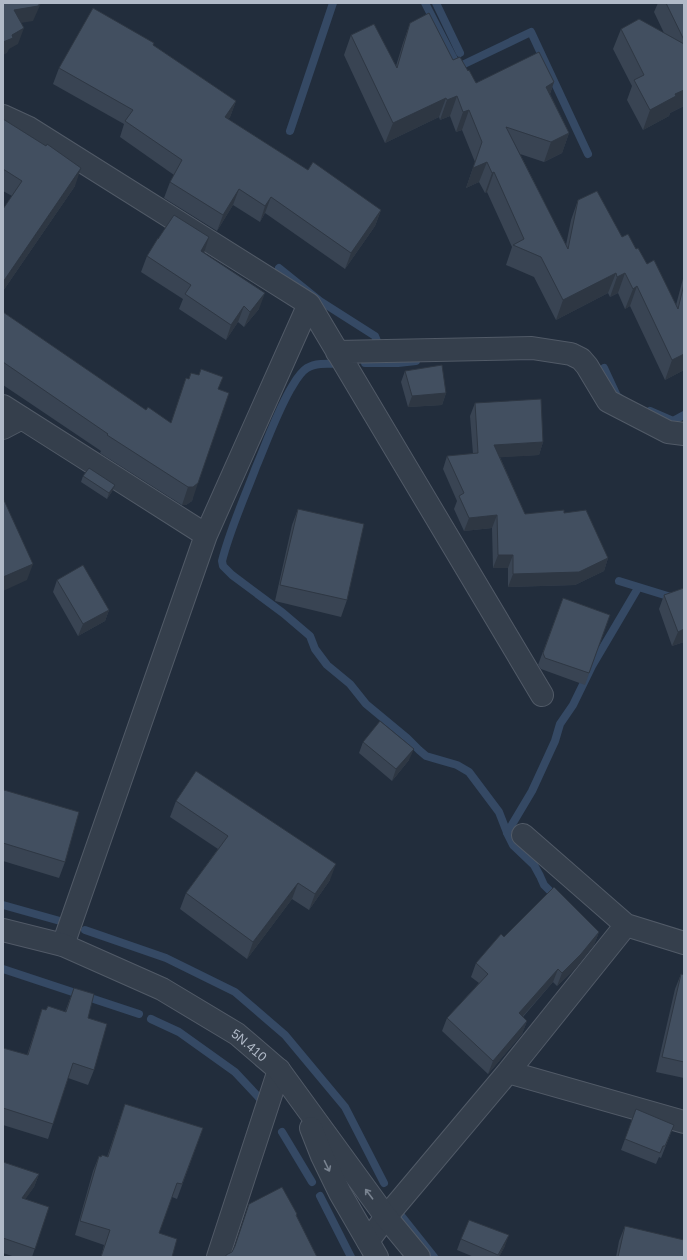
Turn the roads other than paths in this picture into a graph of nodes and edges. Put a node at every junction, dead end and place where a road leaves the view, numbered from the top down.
1 (3, 116) edge
2 (309, 304) junction
3 (337, 352) junction
4 (3, 406) edge
5 (12, 423) edge
6 (684, 434) edge
7 (206, 535) junction
8 (542, 695) dead end
9 (523, 835) dead end
10 (626, 925) junction
11 (3, 930) edge
12 (684, 943) edge
13 (63, 946) junction
14 (279, 1070) junction
15 (508, 1072) junction
16 (296, 1092) junction
17 (684, 1122) edge
18 (386, 1217) junction
19 (372, 1249) edge
20 (218, 1257) edge
21 (419, 1257) edge

1 - 2 street
2 - 3 street
2 - 7 street
3 - 6 street
3 - 8 street
4 - 5 street
5 - 7 street
7 - 13 street
9 - 10 street
10 - 12 street
10 - 15 street
11 - 13 street, 5N.410
13 - 14 street, 5N.410
14 - 16 street, 5N.410
14 - 20 street
15 - 17 street
15 - 18 street
18 -> 16 street, 5N.410
16 -> 19 street
18 - 19 street
18 - 21 street, 5N.410

